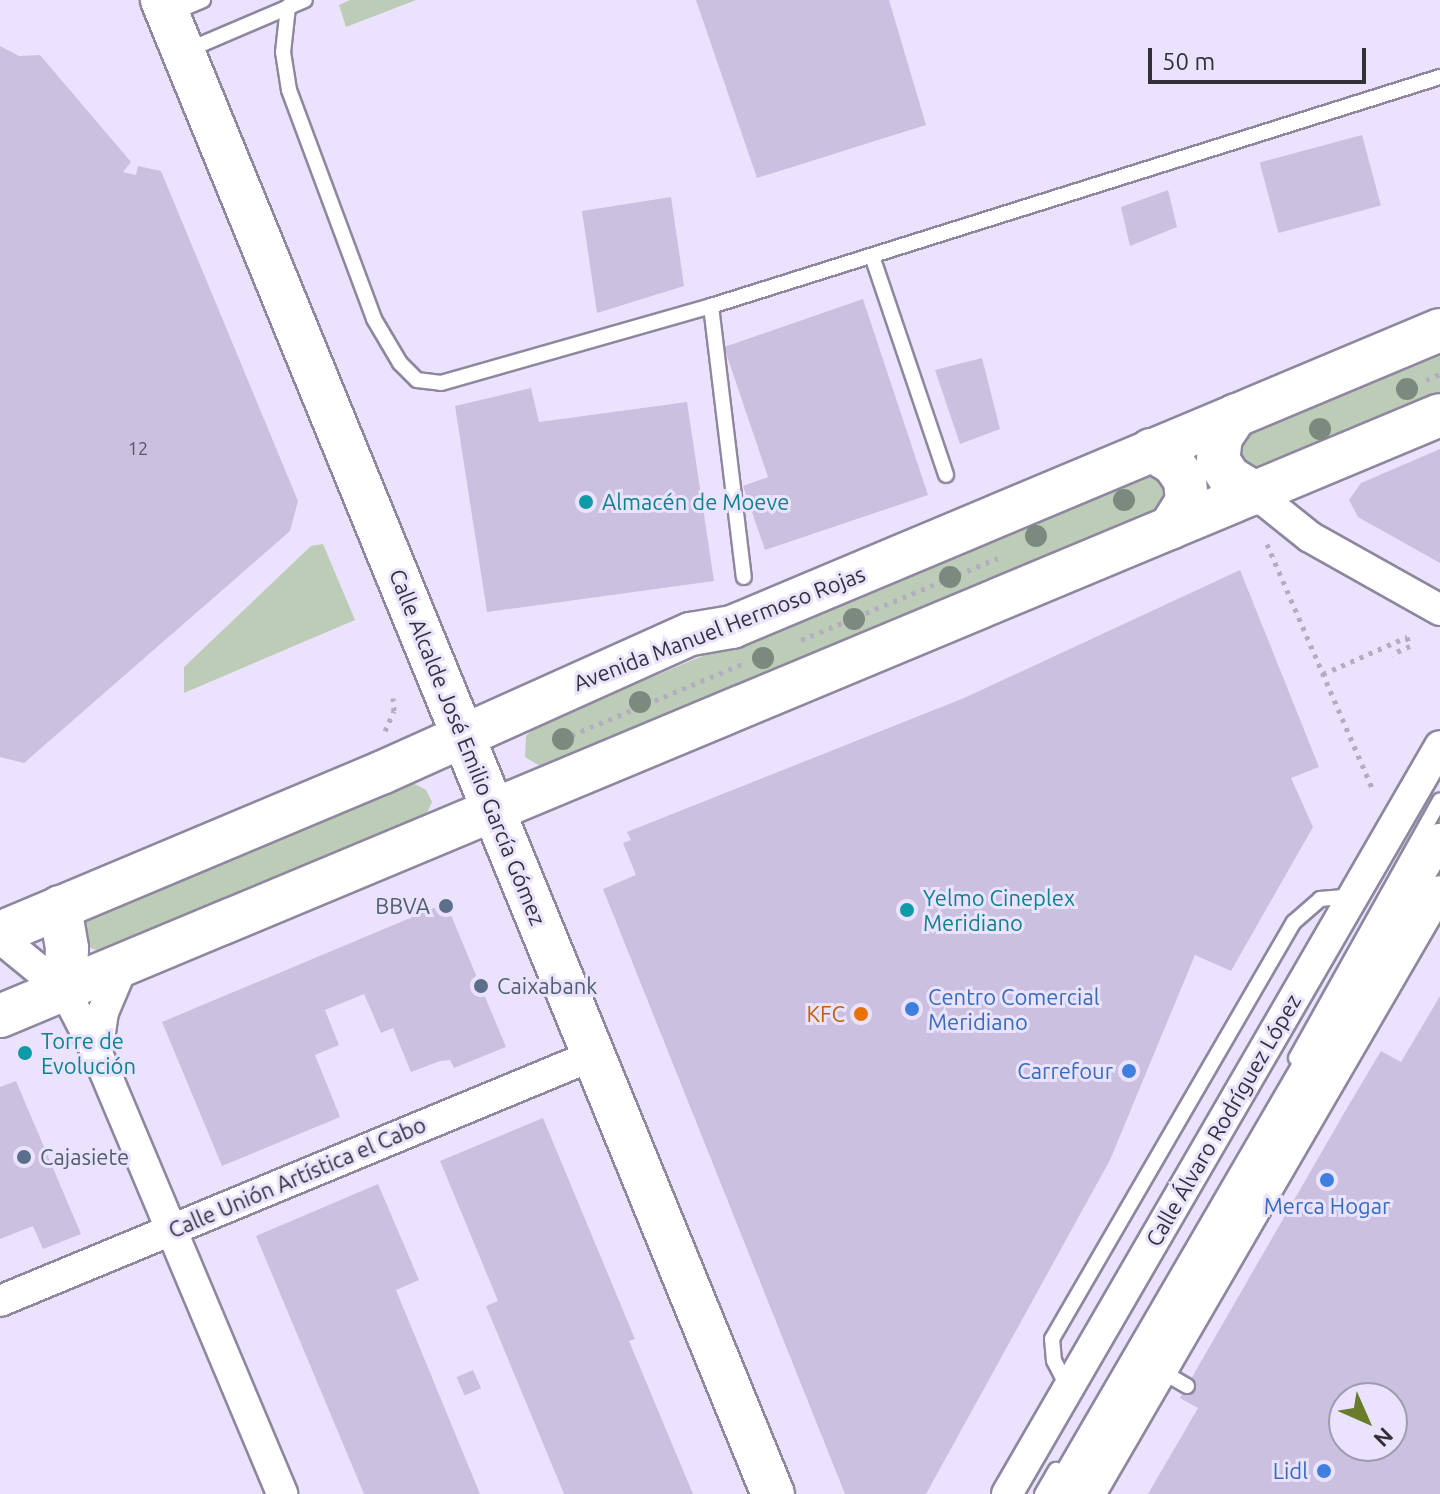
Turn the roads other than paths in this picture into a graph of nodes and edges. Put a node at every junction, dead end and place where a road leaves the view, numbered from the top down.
1 (305, 0) edge
2 (291, 3) edge
3 (179, 16) edge
4 (1440, 77) edge
5 (872, 256) junction
6 (711, 306) junction
7 (1440, 330) edge
8 (1236, 415) junction
9 (1440, 415) edge
10 (1151, 450) junction
11 (946, 475) dead end
12 (1255, 493) junction
13 (1170, 528) junction
14 (744, 577) dead end
15 (1440, 610) edge
16 (732, 627) junction
17 (461, 735) junction
18 (1440, 746) edge
19 (486, 793) junction
20 (1440, 800) edge
21 (1440, 839) edge
22 (1440, 891) edge
23 (60, 907) junction
24 (0, 936) edge
25 (123, 965) junction
26 (0, 986) edge
27 (65, 991) junction
28 (0, 998) edge
29 (0, 1016) edge
30 (97, 1053) junction
31 (594, 1055) junction
32 (170, 1230) junction
33 (0, 1301) edge
34 (282, 1494) edge
35 (773, 1494) edge
36 (1007, 1494) edge
37 (1042, 1494) edge
38 (1059, 1494) edge
39 (1090, 1494) edge

1 - 2 lane
2 - 3 lane
2 - 6 lane
3 - 17 street, Calle Alcalde José Emilio García Gómez
4 - 5 lane
5 - 6 lane
5 - 11 lane
6 - 14 lane
7 - 8 street, Avenida Manuel Hermoso Rojas
8 - 10 street, Avenida Manuel Hermoso Rojas
8 - 12 street
9 - 12 street
10 - 13 street
10 - 16 street, Avenida Manuel Hermoso Rojas
12 - 13 street
12 - 15 street
13 - 19 street
16 - 17 street, Avenida Manuel Hermoso Rojas
16 - 19 street
17 - 19 street, Calle Alcalde José Emilio García Gómez
17 - 23 street, Avenida Manuel Hermoso Rojas
18 - 36 street, Calle Álvaro Rodríguez López
19 - 25 street
19 - 31 street, Calle Alcalde José Emilio García Gómez
20 - 37 lane, Calle Álvaro Rodríguez López
21 - 38 street, Calle Álvaro Rodríguez López
22 - 39 street
23 - 24 street, Avenida Manuel Hermoso Rojas
23 - 27 street
24 - 27 street
25 - 27 street
25 - 30 street
26 - 28 street
27 - 29 street
27 - 30 street
30 - 32 street
31 - 32 street, Calle Unión Artística el Cabo
31 - 35 street, Calle Alcalde José Emilio García Gómez
32 - 33 street, Calle Unión Artística el Cabo
32 - 34 street

